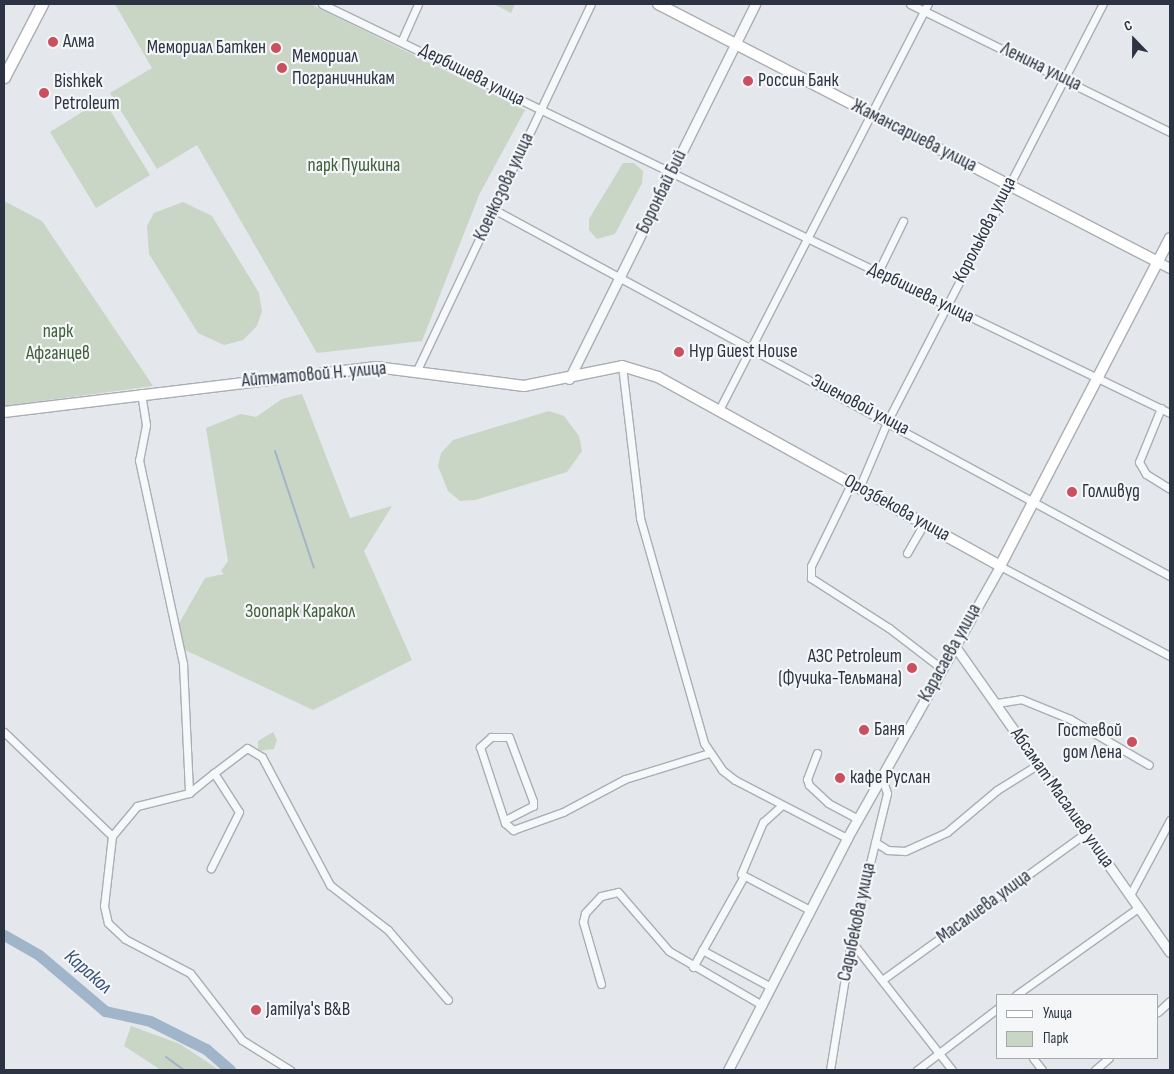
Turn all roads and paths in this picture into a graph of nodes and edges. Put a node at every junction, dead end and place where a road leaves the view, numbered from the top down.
1 (42, 4) edge
2 (322, 4) edge
3 (418, 4) edge
4 (591, 4) edge
5 (658, 4) edge
6 (755, 4) edge
7 (910, 4) edge
8 (1103, 4) edge
9 (926, 7) edge
10 (402, 40) junction
11 (736, 43) junction
12 (4, 76) edge
13 (1064, 79) junction
14 (540, 109) junction
15 (871, 114) junction
16 (1170, 132) edge
17 (674, 170) junction
18 (1008, 185) junction
19 (495, 210) junction
20 (903, 221) dead end
21 (808, 238) junction
22 (1170, 238) edge
23 (1158, 262) junction
24 (1170, 268) edge
25 (878, 272) junction
26 (620, 277) junction
27 (947, 305) junction
28 (751, 347) junction
29 (622, 366) junction
30 (417, 370) junction
31 (1094, 376) junction
32 (569, 380) junction
33 (141, 393) junction
34 (1160, 408) junction
35 (719, 410) junction
36 (4, 412) edge
37 (1170, 413) edge
38 (888, 420) junction
39 (856, 484) junction
40 (1170, 489) edge
41 (1034, 500) junction
42 (924, 523) junction
43 (906, 553) dead end
44 (1000, 566) junction
45 (1170, 576) edge
46 (954, 646) junction
47 (1170, 656) edge
48 (941, 668) junction
49 (997, 703) junction
50 (4, 732) edge
51 (709, 753) junction
52 (817, 753) dead end
53 (1036, 765) junction
54 (1149, 765) dead end
55 (214, 773) junction
56 (881, 776) junction
57 (189, 793) junction
58 (781, 806) junction
59 (858, 819) junction
60 (505, 820) junction
61 (1170, 820) edge
62 (1086, 834) junction
63 (112, 836) junction
64 (847, 838) junction
65 (875, 842) junction
66 (211, 868) dead end
67 (743, 878) junction
68 (1130, 896) junction
69 (1138, 908) junction
70 (810, 910) junction
71 (851, 941) junction
72 (702, 950) junction
73 (1170, 952) edge
74 (693, 967) junction
75 (882, 980) junction
76 (601, 984) dead end
77 (771, 987) junction
78 (1017, 994) edge
79 (448, 1000) dead end
80 (1170, 1001) edge
81 (762, 1005) junction
82 (996, 1009) edge
83 (1159, 1011) edge
84 (938, 1052) junction
85 (1034, 1059) edge
86 (1108, 1059) edge
87 (290, 1070) edge
88 (728, 1070) edge
89 (830, 1070) edge
90 (917, 1070) edge
91 (952, 1070) edge
92 (1042, 1070) edge
93 (1095, 1070) edge

1 - 12 highway
2 - 10 street, Дербишева улица
3 - 10 street
4 - 14 street, Коенкозова улица
5 - 11 main road, Жамансариева улица
6 - 11 street, Боронбай Бий
7 - 9 street, Ленина улица
8 - 13 street, Королькова улица
9 - 13 street, Ленина улица
9 - 15 street
10 - 14 street, Дербишева улица
11 - 15 main road, Жамансариева улица
11 - 17 street, Боронбай Бий
13 - 16 street, Ленина улица
13 - 18 street, Королькова улица
14 - 17 street, Дербишева улица
14 - 19 street, Коенкозова улица
15 - 18 main road, Жамансариева улица
15 - 21 street
17 - 21 street, Дербишева улица
17 - 26 street, Боронбай Бий
18 - 23 main road, Жамансариева улица
18 - 27 street, Королькова улица
19 - 26 street, Эшеновой улица
19 - 30 street, Коенкозова улица
20 - 25 street
21 - 25 street, Дербишева улица
21 - 28 street
22 - 23 main road, Карасаева улица
23 - 24 street, Жамансариева улица
23 - 31 main road, Карасаева улица
25 - 27 street, Дербишева улица
26 - 28 street, Эшеновой улица
26 - 32 street, Боронбай Бий
27 - 31 street, Дербишева улица
27 - 38 street, Королькова улица
28 - 35 street
28 - 38 street, Эшеновой улица
29 - 32 main road, Айтматовой Н. улица
29 - 35 main road, Орозбекова улица
29 - 51 street
30 - 32 main road, Айтматовой Н. улица
30 - 33 main road, Айтматовой Н. улица
31 - 34 street, Дербишева улица
31 - 41 main road, Карасаева улица
33 - 36 main road, Айтматовой Н. улица
33 - 57 street
34 - 37 street, Дербишева улица
34 - 40 street
35 - 39 main road, Орозбекова улица
38 - 39 street, Королькова улица
38 - 41 street, Эшеновой улица
39 - 42 main road, Орозбекова улица
39 - 48 street
41 - 44 main road, Карасаева улица
41 - 45 street, Эшеновой улица
42 - 43 street
42 - 44 main road, Орозбекова улица
44 - 46 street, Карасаева улица
44 - 47 street, Орозбекова улица
46 - 48 street, Карасаева улица
46 - 49 street, Абсамат Масалиев улица
48 - 56 street, Карасаева улица
49 - 53 street, Абсамат Масалиев улица
49 - 54 street
50 - 63 street
51 - 58 street
51 - 60 street
52 - 59 street
53 - 62 street, Абсамат Масалиев улица
53 - 65 street
55 - 57 street
55 - 66 street
55 - 79 street
56 - 59 street, Карасаева улица
56 - 65 street, Садыбекова улица
57 - 63 street
58 - 64 street
58 - 67 street
59 - 64 street, Карасаева улица
60 - 60 street
61 - 68 street
62 - 68 street, Абсамат Масалиев улица
62 - 75 street, Масалиева улица
63 - 87 street
64 - 70 street, Карасаева улица
65 - 71 street, Садыбекова улица
67 - 70 street
67 - 72 street
68 - 69 street, Абсамат Масалиев улица
69 - 73 street, Абсамат Масалиев улица
69 - 78 street
70 - 77 street, Карасаева улица
71 - 75 street
71 - 89 street, Садыбекова улица
72 - 74 street
72 - 77 street
74 - 76 street
74 - 81 street
75 - 84 street
77 - 81 street, Карасаева улица
80 - 83 street
81 - 88 street, Карасаева улица
82 - 84 street
84 - 90 street
84 - 91 street
85 - 92 street
86 - 93 street

